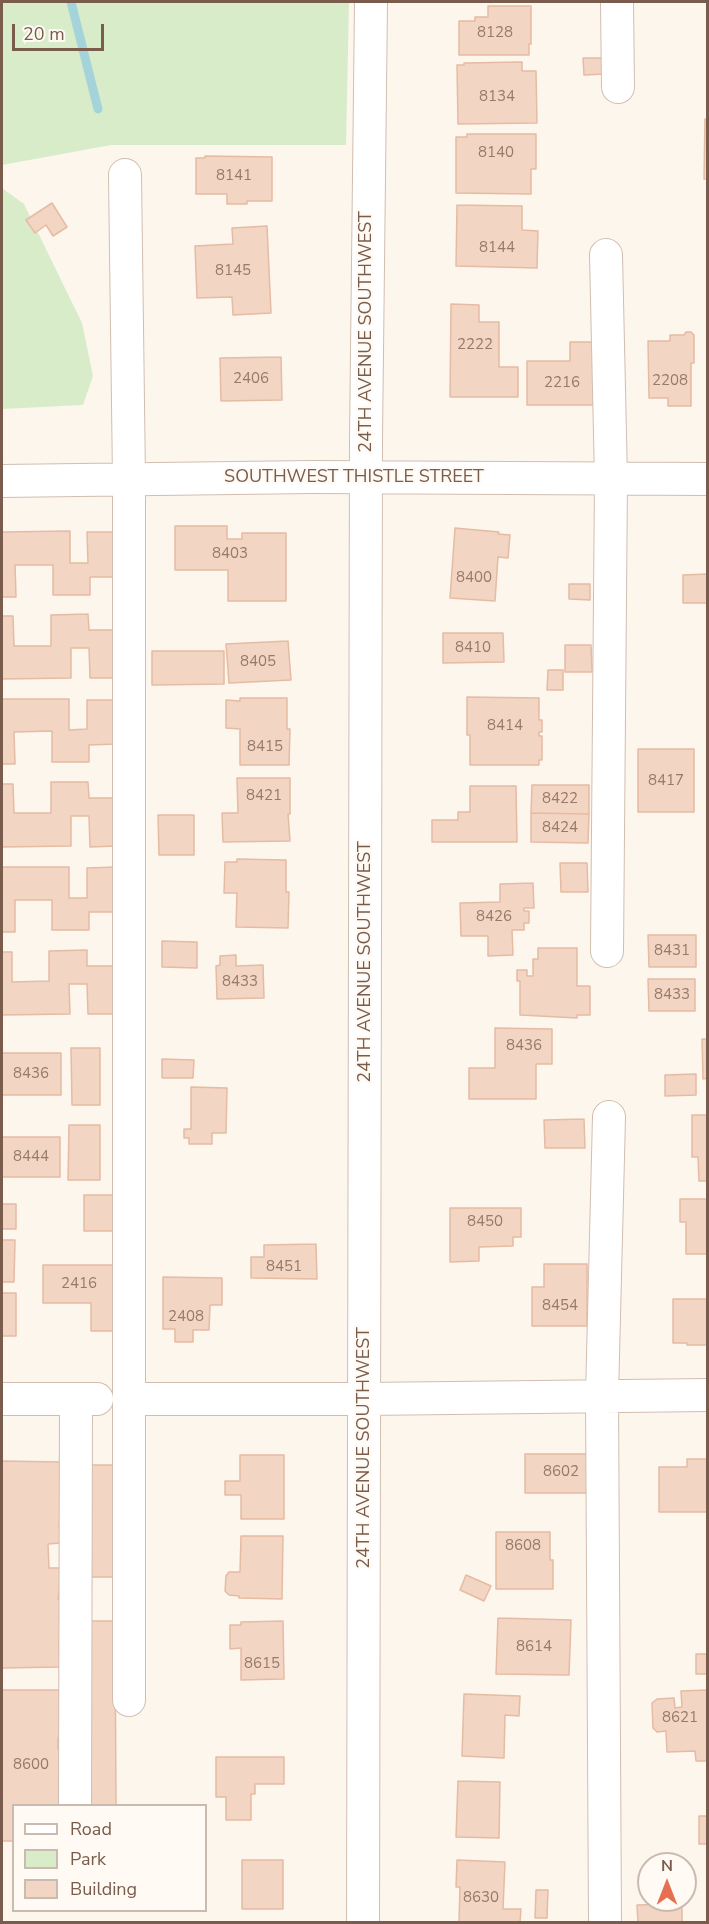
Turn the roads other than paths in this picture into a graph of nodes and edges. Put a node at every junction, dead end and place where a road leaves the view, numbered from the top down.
1 (371, 2) edge
2 (617, 2) edge
3 (618, 87) dead end
4 (125, 175) dead end
5 (606, 255) dead end
6 (366, 477) junction
7 (129, 479) junction
8 (611, 479) junction
9 (708, 479) edge
10 (2, 481) edge
11 (607, 951) dead end
12 (609, 1117) dead end
13 (708, 1395) edge
14 (602, 1396) junction
15 (2, 1399) edge
16 (129, 1399) junction
17 (365, 1399) junction
18 (129, 1700) dead end
19 (75, 1804) edge
20 (363, 1923) edge
21 (605, 1923) edge

1 - 6 street, 24TH AVENUE SOUTHWEST
2 - 3 street
4 - 7 street
5 - 8 street
6 - 7 street, SOUTHWEST THISTLE STREET
6 - 8 street, SOUTHWEST THISTLE STREET
6 - 17 street, 24TH AVENUE SOUTHWEST
7 - 10 street, SOUTHWEST THISTLE STREET
7 - 16 street
8 - 9 street, SOUTHWEST THISTLE STREET
8 - 11 street
12 - 14 street
13 - 14 street
14 - 17 street
14 - 21 street
15 - 19 street
16 - 17 street
16 - 18 street
17 - 20 street, 24TH AVENUE SOUTHWEST

